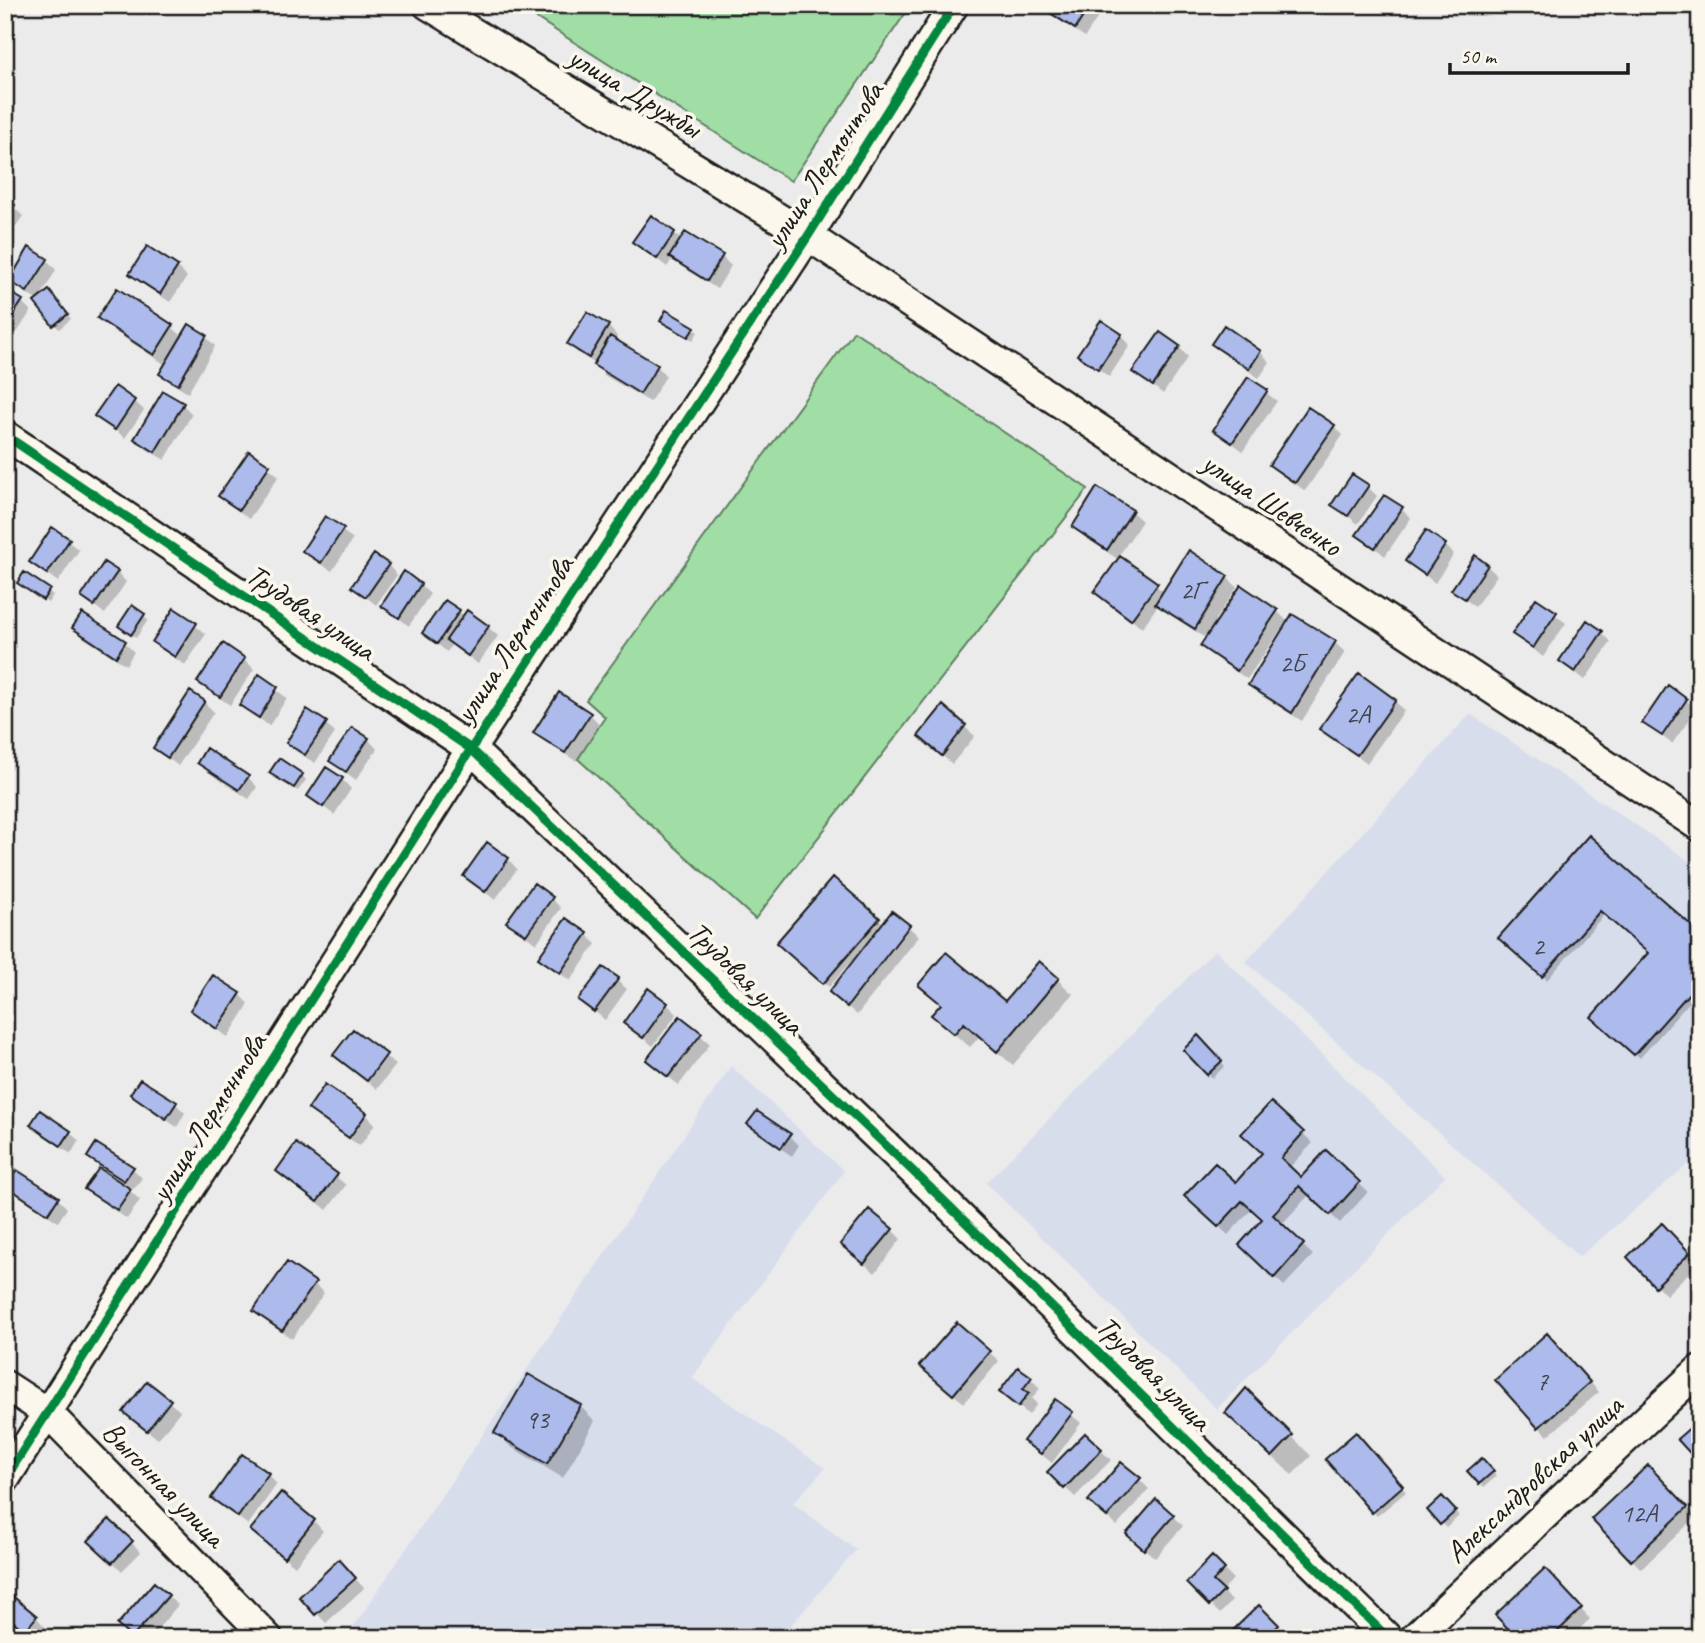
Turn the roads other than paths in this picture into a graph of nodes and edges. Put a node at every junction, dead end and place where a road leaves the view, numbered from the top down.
1 (428, 5) edge
2 (954, 5) edge
3 (808, 236) junction
4 (5, 435) edge
5 (471, 749) junction
6 (1700, 827) edge
7 (1700, 1369) edge
8 (5, 1385) edge
9 (48, 1413) junction
10 (5, 1479) edge
11 (268, 1638) edge
12 (1388, 1638) edge
13 (1413, 1638) edge

1 - 3 street, улица Дружбы
2 - 3 street, улица Лермонтова
3 - 5 street, улица Лермонтова
3 - 6 street, улица Шевченко
4 - 5 street, Трудовая улица
5 - 9 street, улица Лермонтова
5 - 12 street, Трудовая улица
7 - 13 street, Александровская улица
8 - 9 street, Выгонная улица
9 - 10 street, улица Лермонтова
9 - 11 street, Выгонная улица

